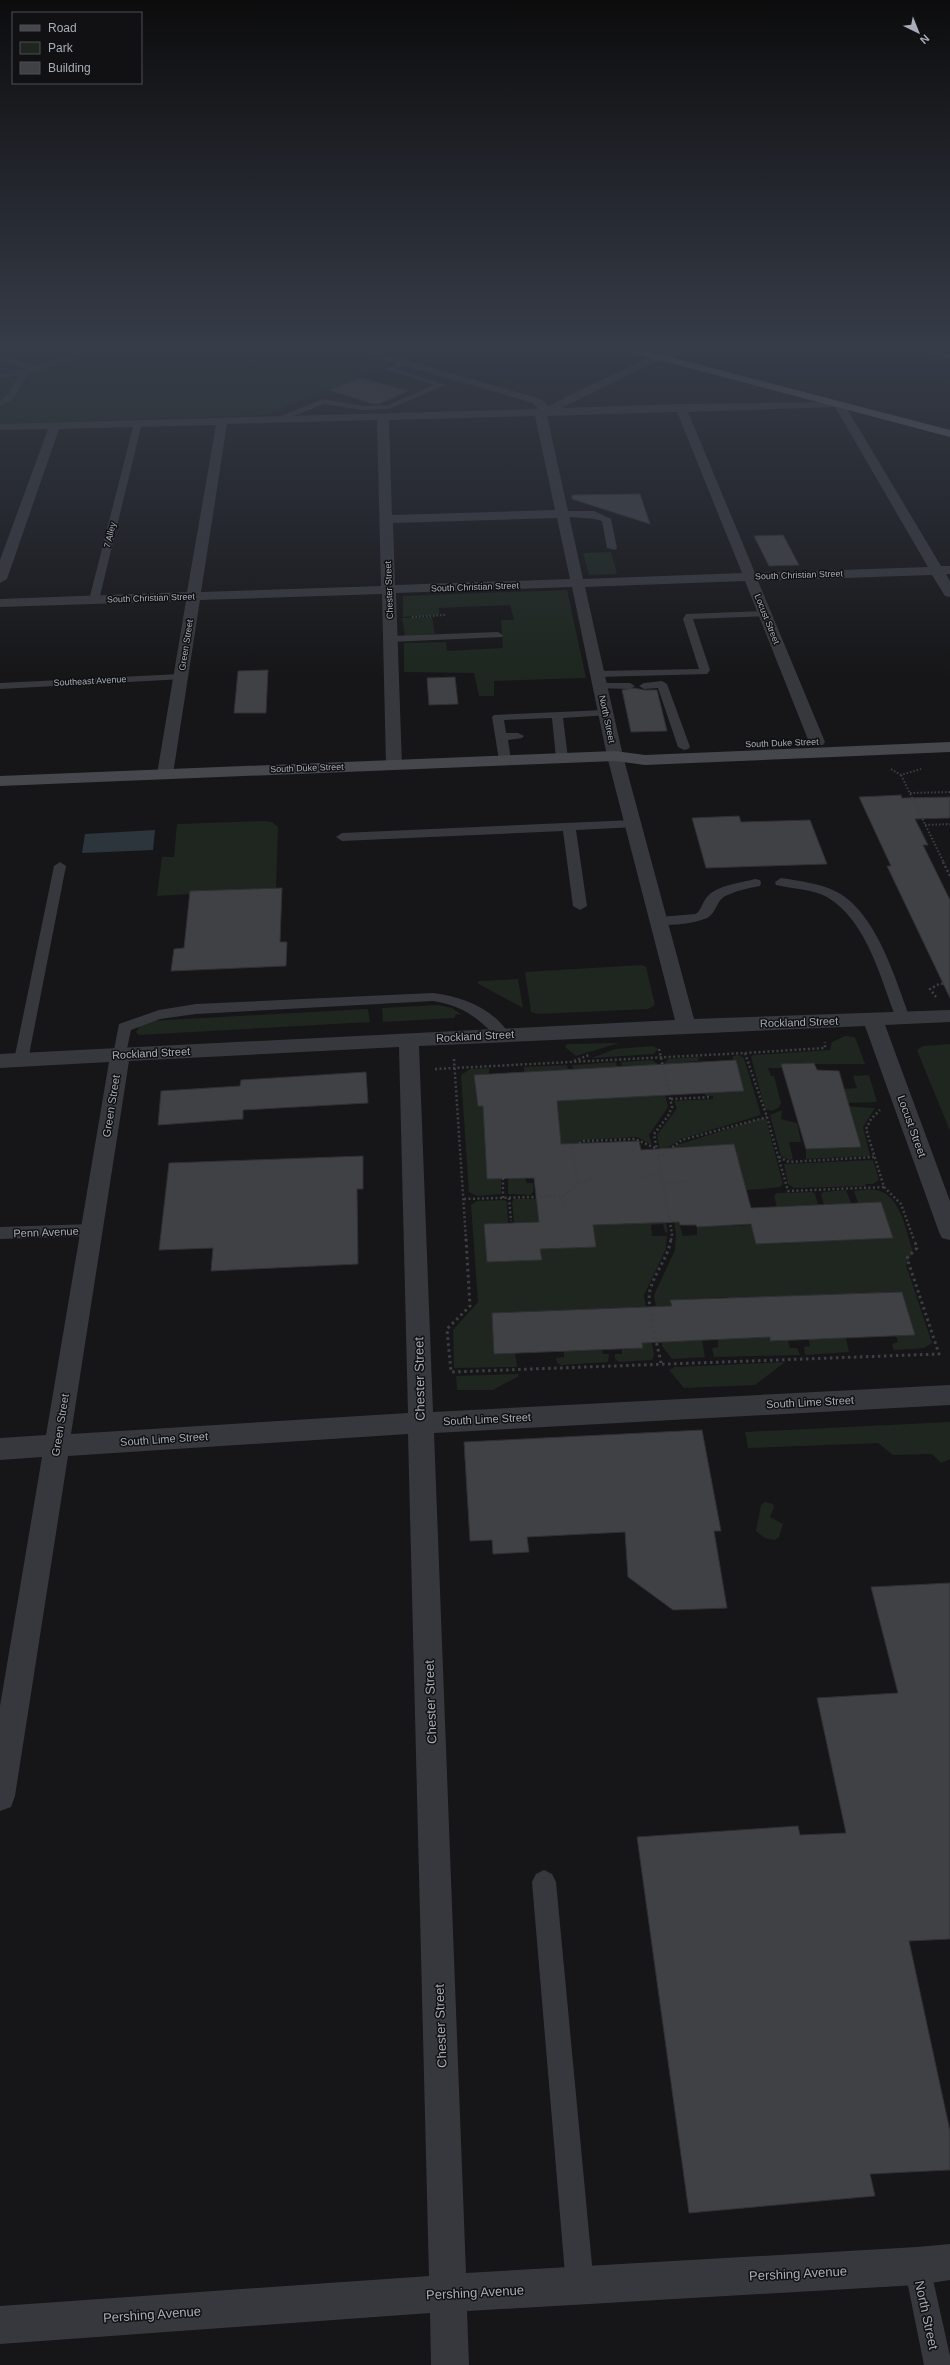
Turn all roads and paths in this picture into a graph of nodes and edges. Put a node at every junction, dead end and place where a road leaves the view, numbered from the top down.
1 (43, 458) edge
2 (129, 458) edge
3 (216, 458) edge
4 (384, 458) edge
5 (550, 458) edge
6 (702, 458) edge
7 (873, 458) edge
8 (562, 514) junction
9 (386, 518) junction
10 (612, 548) dead end
11 (943, 570) edge
12 (750, 577) junction
13 (0, 579) edge
14 (577, 583) junction
15 (389, 590) junction
16 (950, 593) edge
17 (193, 597) junction
18 (94, 600) junction
19 (0, 603) edge
20 (765, 614) junction
21 (445, 615) dead end
22 (390, 618) junction
23 (498, 635) dead end
24 (390, 639) junction
25 (180, 677) junction
26 (599, 680) junction
27 (659, 684) junction
28 (0, 686) edge
29 (630, 686) dead end
30 (644, 686) dead end
31 (606, 713) junction
32 (541, 726) dead end
33 (556, 727) junction
34 (517, 732) dead end
35 (501, 733) junction
36 (950, 736) edge
37 (817, 742) junction
38 (684, 747) junction
39 (950, 747) edge
40 (615, 756) junction
41 (562, 758) junction
42 (505, 760) junction
43 (394, 764) junction
44 (165, 774) junction
45 (901, 775) dead end
46 (0, 781) edge
47 (950, 792) edge
48 (910, 793) junction
49 (633, 824) junction
50 (950, 824) edge
51 (925, 825) junction
52 (569, 827) junction
53 (342, 837) dead end
54 (60, 866) dead end
55 (950, 876) edge
56 (781, 882) dead end
57 (755, 883) dead end
58 (580, 906) dead end
59 (659, 921) junction
60 (950, 1016) edge
61 (903, 1018) junction
62 (873, 1019) junction
63 (686, 1026) junction
64 (655, 1027) junction
65 (503, 1035) junction
66 (409, 1040) junction
67 (830, 1040) dead end
68 (745, 1053) junction
69 (454, 1054) dead end
70 (120, 1055) junction
71 (661, 1057) junction
72 (21, 1060) junction
73 (0, 1061) edge
74 (433, 1063) dead end
75 (455, 1069) junction
76 (702, 1093) dead end
77 (711, 1097) dead end
78 (705, 1098) junction
79 (671, 1099) junction
80 (883, 1107) dead end
81 (767, 1117) junction
82 (655, 1148) junction
83 (779, 1156) junction
84 (874, 1157) junction
85 (658, 1158) junction
86 (660, 1175) junction
87 (535, 1177) dead end
88 (642, 1177) dead end
89 (503, 1178) dead end
90 (592, 1178) dead end
91 (690, 1181) dead end
92 (662, 1182) junction
93 (578, 1184) junction
94 (884, 1187) junction
95 (538, 1196) junction
96 (564, 1196) junction
97 (503, 1198) junction
98 (509, 1198) junction
99 (464, 1199) junction
100 (565, 1211) dead end
101 (511, 1221) dead end
102 (92, 1230) junction
103 (950, 1232) edge
104 (0, 1233) edge
105 (661, 1363) junction
106 (950, 1394) edge
107 (420, 1423) junction
108 (57, 1446) junction
109 (0, 1449) edge
110 (0, 1796) edge
111 (544, 1882) dead end
112 (933, 2264) edge
113 (580, 2286) junction
114 (448, 2293) junction
115 (0, 2326) edge
116 (450, 2365) edge
117 (938, 2365) edge

1 - 13 street
2 - 18 lane, 7 Alley
3 - 17 street, Green Street
4 - 9 street, Chester Street
5 - 8 street, North Street
6 - 12 street, Locust Street
7 - 11 street
8 - 9 street
8 - 10 lane
8 - 14 street, North Street
9 - 15 street, Chester Street
11 - 12 street, South Christian Street
11 - 16 street
12 - 14 street, South Christian Street
12 - 20 street, Locust Street
14 - 15 street, South Christian Street
14 - 26 street, North Street
15 - 17 street, South Christian Street
15 - 22 street, Chester Street
17 - 18 street, South Christian Street
17 - 25 street, Green Street
18 - 19 street, South Christian Street
20 - 26 lane
20 - 37 street, Locust Street
21 - 22 path
22 - 24 street, Chester Street
23 - 24 lane
24 - 43 street, Chester Street
25 - 28 lane, Southeast Avenue
25 - 44 street, Green Street
26 - 27 lane
26 - 29 lane
26 - 31 street, North Street
27 - 30 lane
27 - 38 lane
31 - 33 lane
31 - 40 street, North Street
32 - 33 lane
33 - 35 lane
33 - 41 lane
34 - 35 lane
35 - 42 lane
36 - 37 main road, South Duke Street
37 - 38 main road, South Duke Street
38 - 40 main road, South Duke Street
39 - 40 main road, South Duke Street
40 - 41 main road, South Duke Street
40 - 49 street, North Street
41 - 42 main road, South Duke Street
42 - 43 main road, South Duke Street
43 - 44 main road, South Duke Street
44 - 46 main road, South Duke Street
45 - 48 path
47 - 48 path
48 - 51 path
49 - 52 lane
49 - 59 street, North Street
50 - 51 path
51 - 55 path
52 - 53 lane
52 - 58 lane
54 - 72 lane
56 - 61 lane
57 - 59 lane
59 - 63 street, North Street
60 - 61 street, Rockland Street
61 - 62 street, Rockland Street
62 - 63 street, Rockland Street
62 - 103 street, Locust Street
63 - 64 street, Rockland Street
64 - 65 street, Rockland Street
64 - 71 path
65 - 66 street, Rockland Street
65 - 70 lane
66 - 70 street, Rockland Street
66 - 107 street, Chester Street
67 - 68 path
68 - 71 path
68 - 81 path
69 - 75 path
70 - 72 street, Rockland Street
70 - 102 street, Green Street
71 - 75 path
71 - 79 path
72 - 73 street, Rockland Street
74 - 75 path
75 - 99 path
76 - 78 path
77 - 78 path
78 - 79 path
79 - 82 path
80 - 84 path
81 - 83 path
81 - 85 path
82 - 85 path
82 - 93 path
83 - 84 path
83 - 94 path
84 - 94 path
85 - 86 path
86 - 88 path
86 - 92 path
87 - 95 path
89 - 97 path
90 - 93 path
91 - 92 path
92 - 105 path
93 - 96 path
94 - 105 path
95 - 96 path
95 - 98 path
96 - 100 path
97 - 98 path
97 - 99 path
98 - 101 path
99 - 105 path
102 - 104 lane, Penn Avenue
102 - 108 street, Green Street
106 - 107 street, South Lime Street
107 - 108 street, South Lime Street
107 - 114 street, Chester Street
108 - 109 street, South Lime Street
108 - 110 street, Green Street
111 - 113 lane
112 - 113 street, Pershing Avenue
112 - 117 lane, North Street
113 - 114 street, Pershing Avenue
114 - 115 street, Pershing Avenue
114 - 116 street, Chester Street

